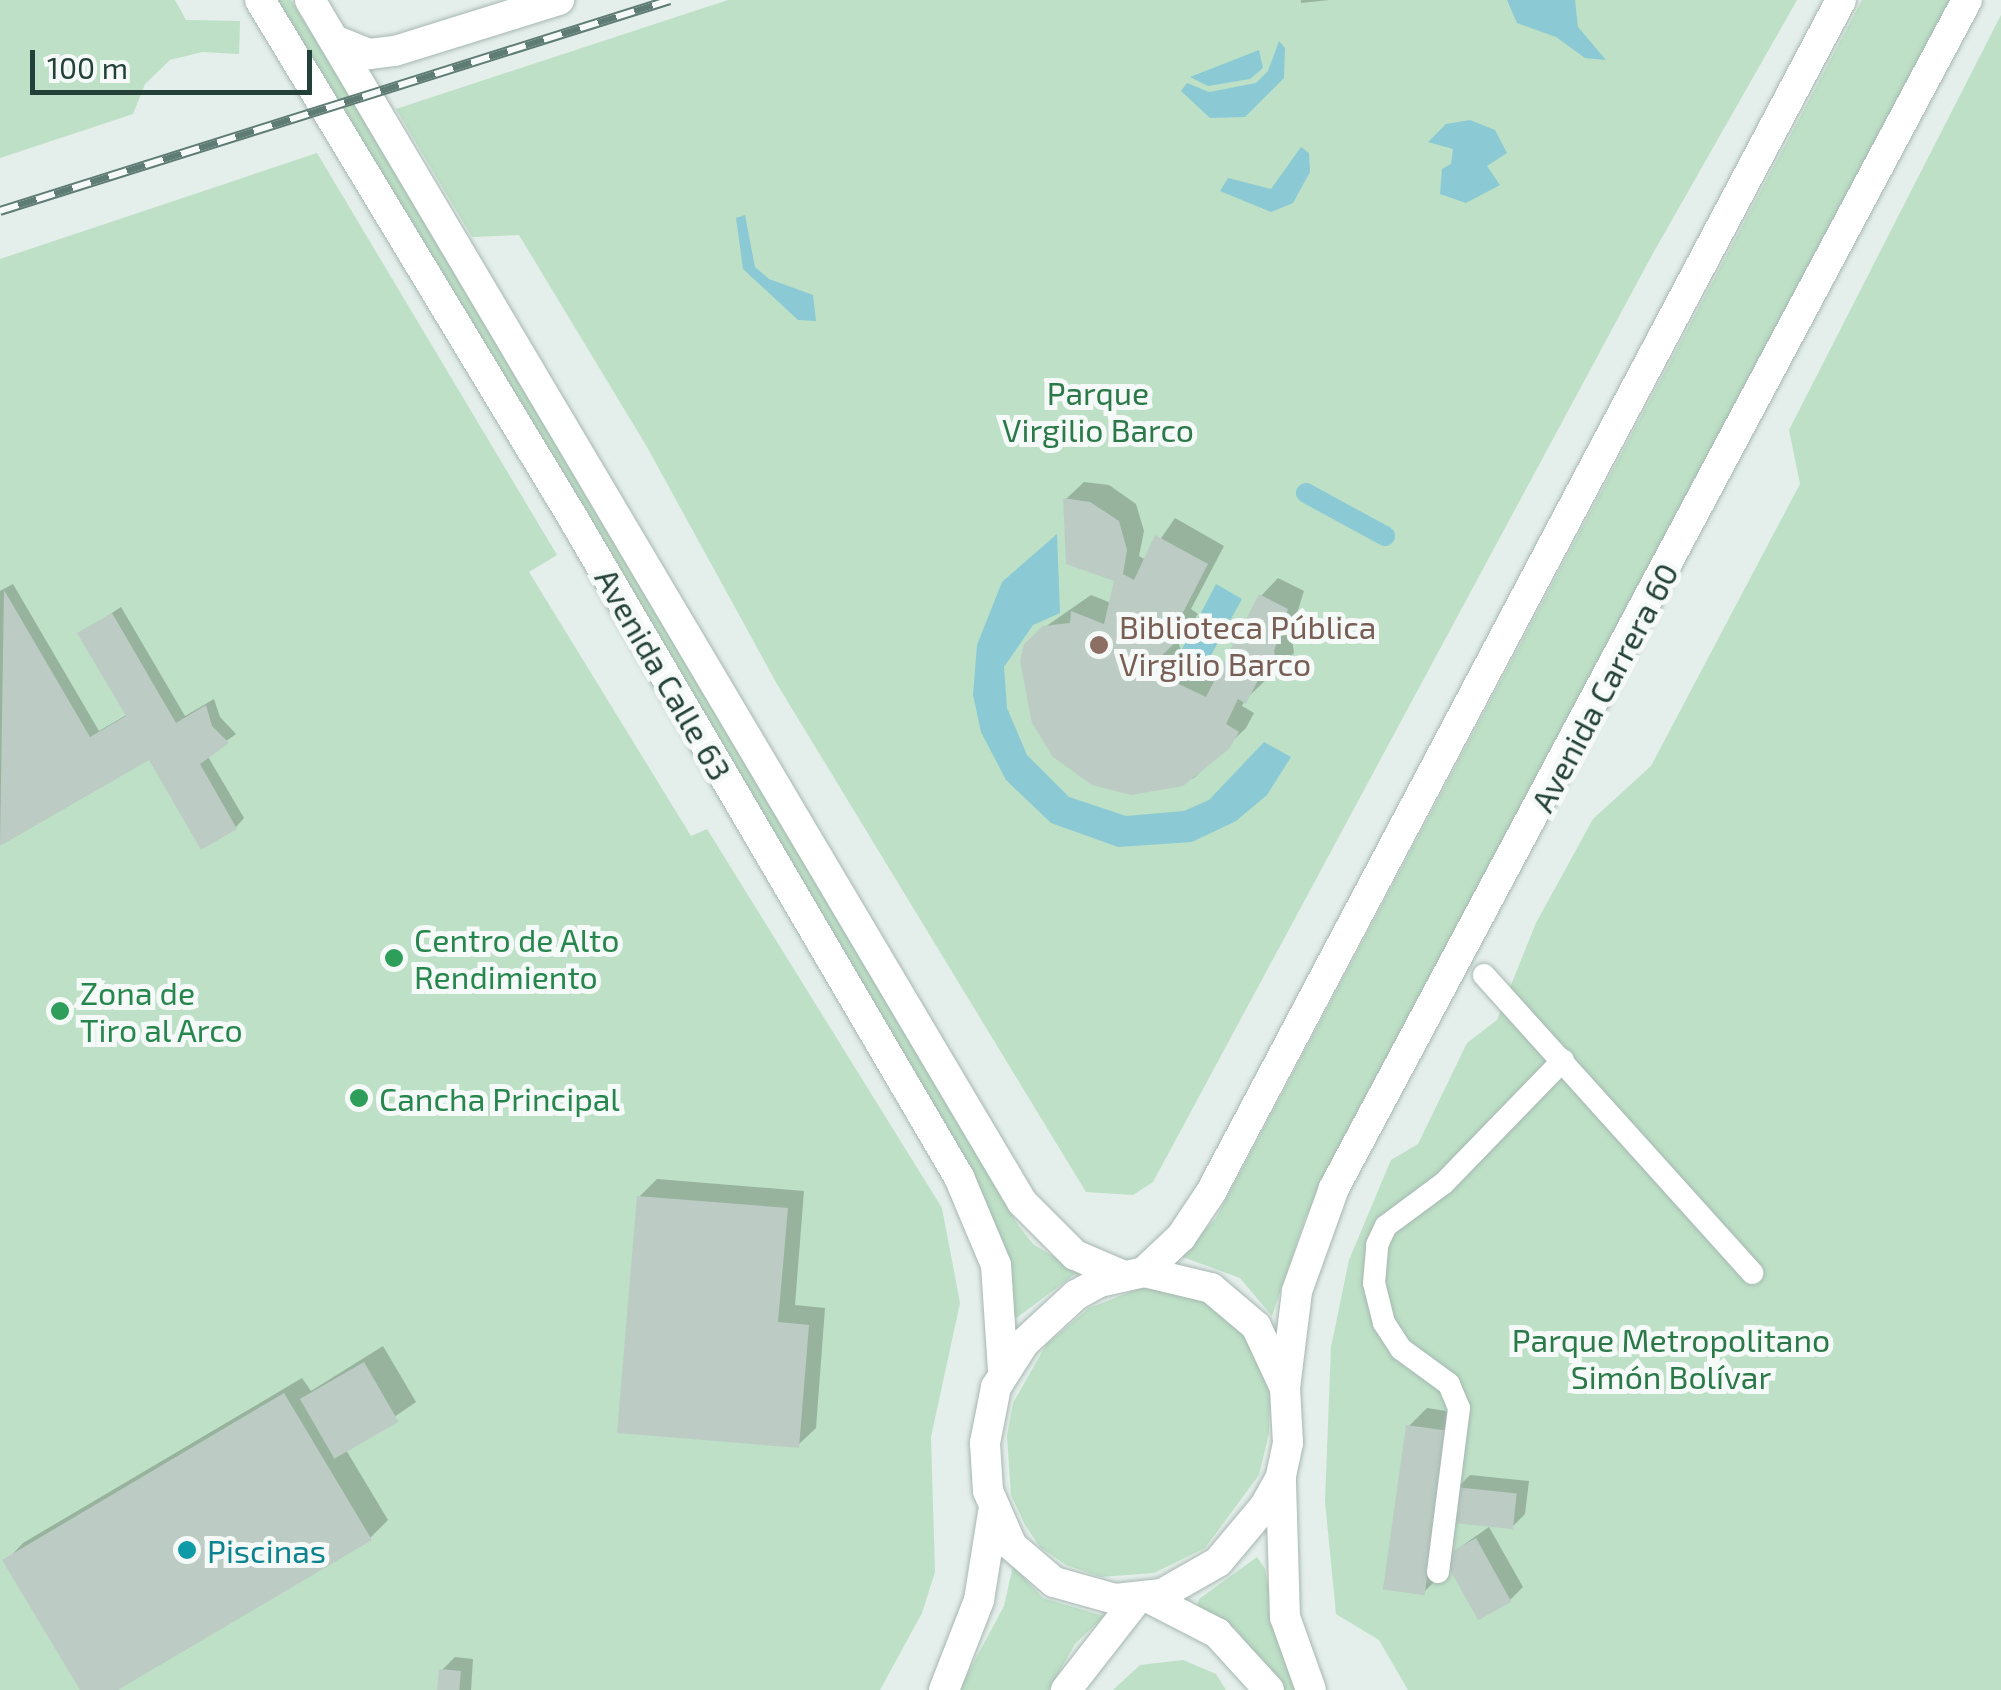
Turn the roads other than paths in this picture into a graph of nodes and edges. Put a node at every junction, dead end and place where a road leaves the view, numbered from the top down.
1 (260, 0) edge
2 (310, 0) edge
3 (558, 0) edge
4 (1842, 0) edge
5 (1967, 0) edge
6 (334, 40) junction
7 (1484, 976) dead end
8 (1563, 1060) junction
9 (1752, 1273) dead end
10 (1133, 1274) junction
11 (1004, 1370) junction
12 (1286, 1388) junction
13 (1281, 1477) junction
14 (993, 1510) junction
15 (1438, 1572) dead end
16 (1142, 1598) junction
17 (944, 1690) edge
18 (1066, 1690) edge
19 (1268, 1690) edge
20 (1311, 1690) edge

1 - 11 main road, Avenida Calle 63
2 - 6 main road, Avenida Calle 63
3 - 6 main road
4 - 10 main road
5 - 12 main road, Avenida Carrera 60
6 - 10 main road, Avenida Calle 63
7 - 8 street
8 - 9 street
8 - 15 street
10 - 11 main road
10 - 12 main road
11 - 14 main road
12 - 13 main road
13 - 16 main road
13 - 20 main road
14 - 16 main road
14 - 17 main road
16 - 18 main road
16 - 19 main road

